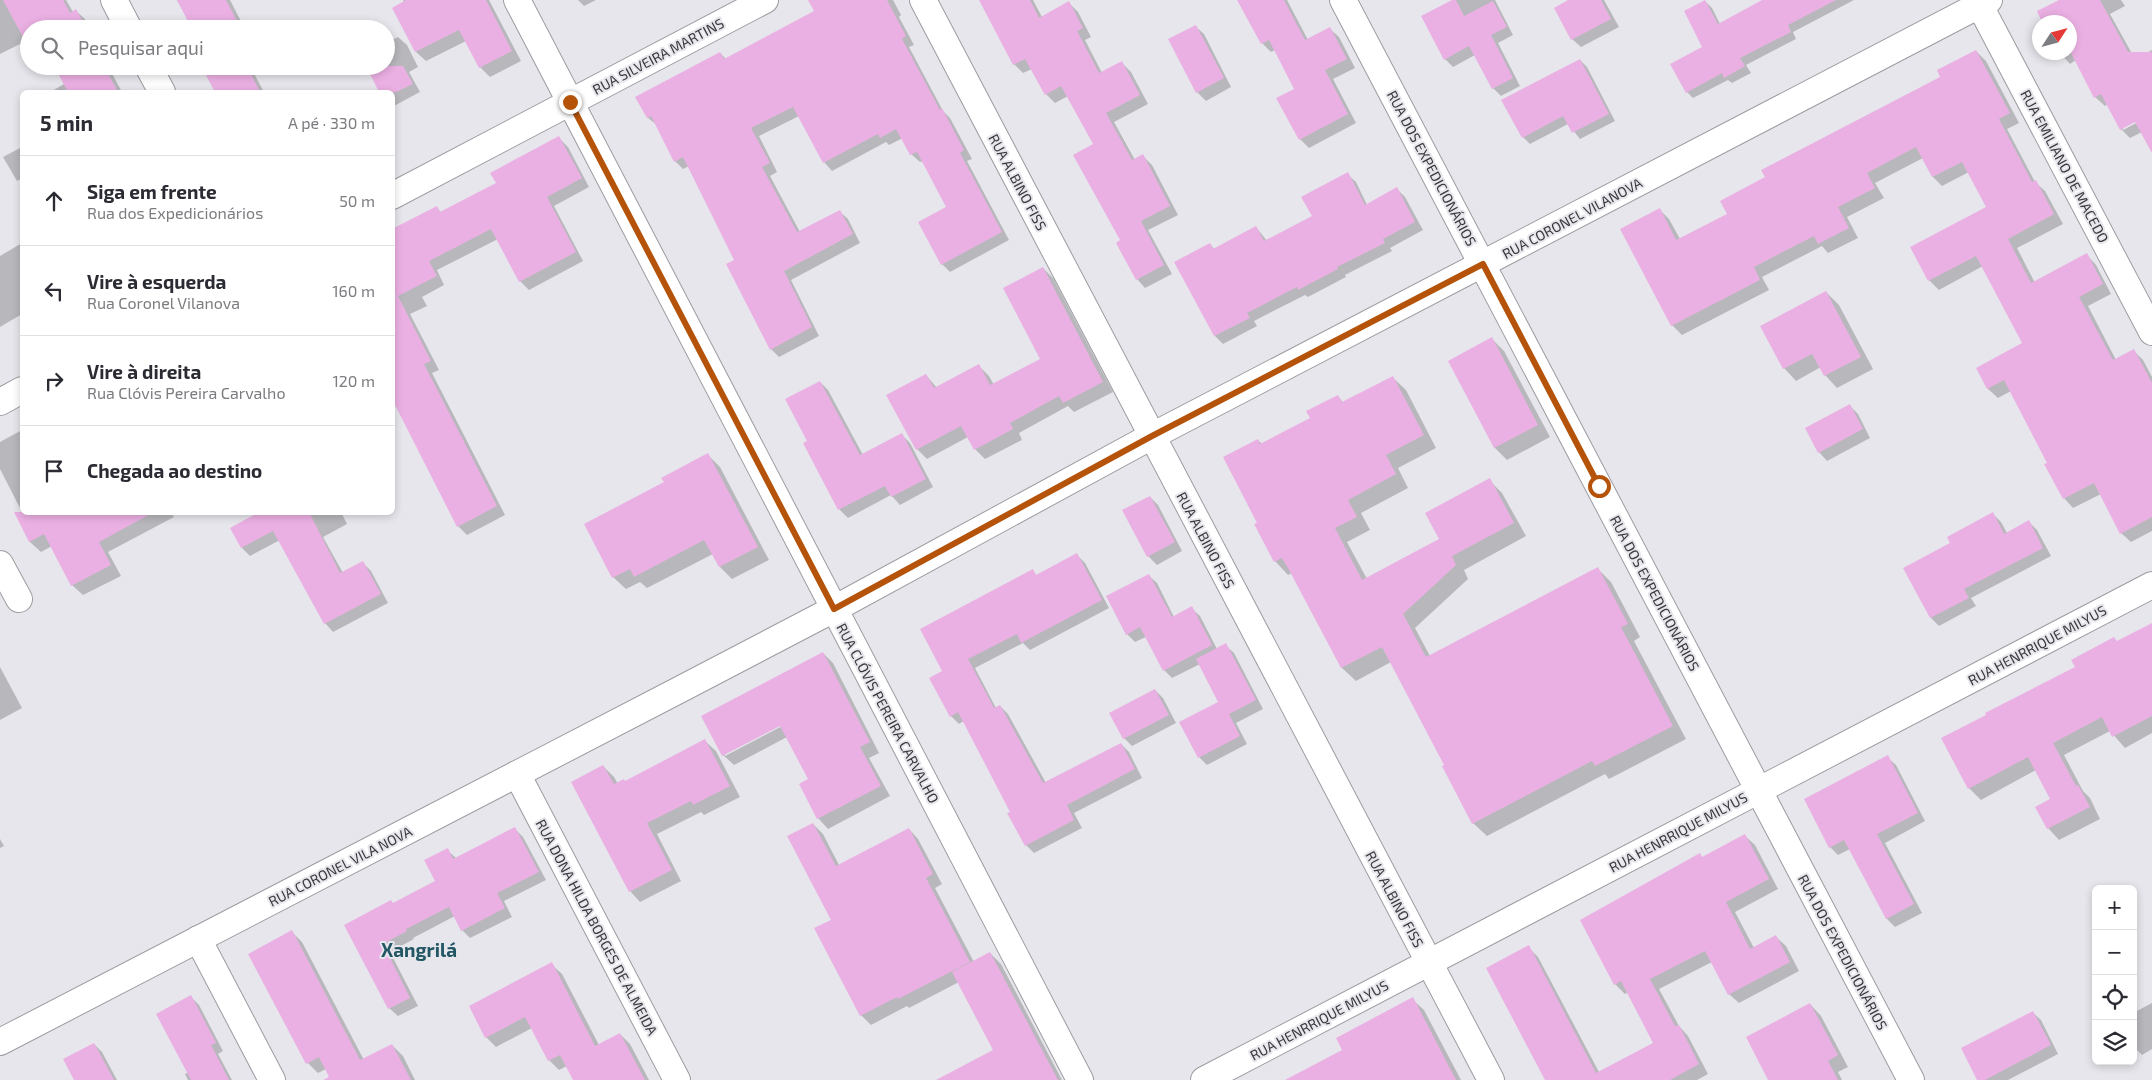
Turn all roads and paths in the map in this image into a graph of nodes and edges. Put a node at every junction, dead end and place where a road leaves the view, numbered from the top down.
1 (114, 0) edge
2 (517, 0) edge
3 (765, 0) edge
4 (923, 0) edge
5 (1343, 0) edge
6 (1982, 2) edge
7 (124, 20) edge
8 (153, 75) edge
9 (161, 90) edge
10 (570, 102) junction
11 (395, 194) edge
12 (1483, 264) junction
13 (2152, 332) edge
14 (20, 391) edge
15 (0, 402) edge
16 (1152, 436) junction
17 (0, 564) edge
18 (2152, 585) edge
19 (19, 599) dead end
20 (834, 609) junction
21 (679, 690) joint
22 (517, 774) junction
23 (1759, 790) junction
24 (198, 939) junction
25 (1429, 962) junction
26 (0, 1042) edge
27 (272, 1080) edge
28 (677, 1080) edge
29 (1080, 1080) edge
30 (1204, 1080) edge
31 (1490, 1080) edge
32 (1910, 1080) edge

1 - 7 street
2 - 10 street, RUA CLÓVIS PEREIRA CARVALHO
3 - 10 street, RUA SILVEIRA MARTINS
4 - 16 street, RUA ALBINO FISS
5 - 12 street, RUA DOS EXPEDICIONÁRIOS
6 - 12 street, RUA CORONEL VILANOVA
6 - 13 street, RUA EMILIANO DE MACEDO
8 - 9 street
10 - 11 street, RUA SILVEIRA MARTINS
10 - 20 street, RUA CLÓVIS PEREIRA CARVALHO
12 - 16 street, RUA CORONEL VILANOVA
12 - 23 street, RUA DOS EXPEDICIONÁRIOS
14 - 15 street
16 - 20 street, RUA CORONEL VILANOVA
16 - 25 street, RUA ALBINO FISS
17 - 19 street
18 - 23 street, RUA HENRRIQUE MILYUS
20 - 21 street, RUA CORONEL VILANOVA
20 - 29 street, RUA CLÓVIS PEREIRA CARVALHO
21 - 22 street, RUA CORONEL VILA NOVA
22 - 24 street, RUA CORONEL VILA NOVA
22 - 28 street, RUA DONA HILDA BORGES DE ALMEIDA
23 - 25 street, RUA HENRRIQUE MILYUS
23 - 32 street, RUA DOS EXPEDICIONÁRIOS
24 - 26 street, RUA CORONEL VILA NOVA
24 - 27 street
25 - 30 street, RUA HENRRIQUE MILYUS
25 - 31 street, RUA ALBINO FISS

